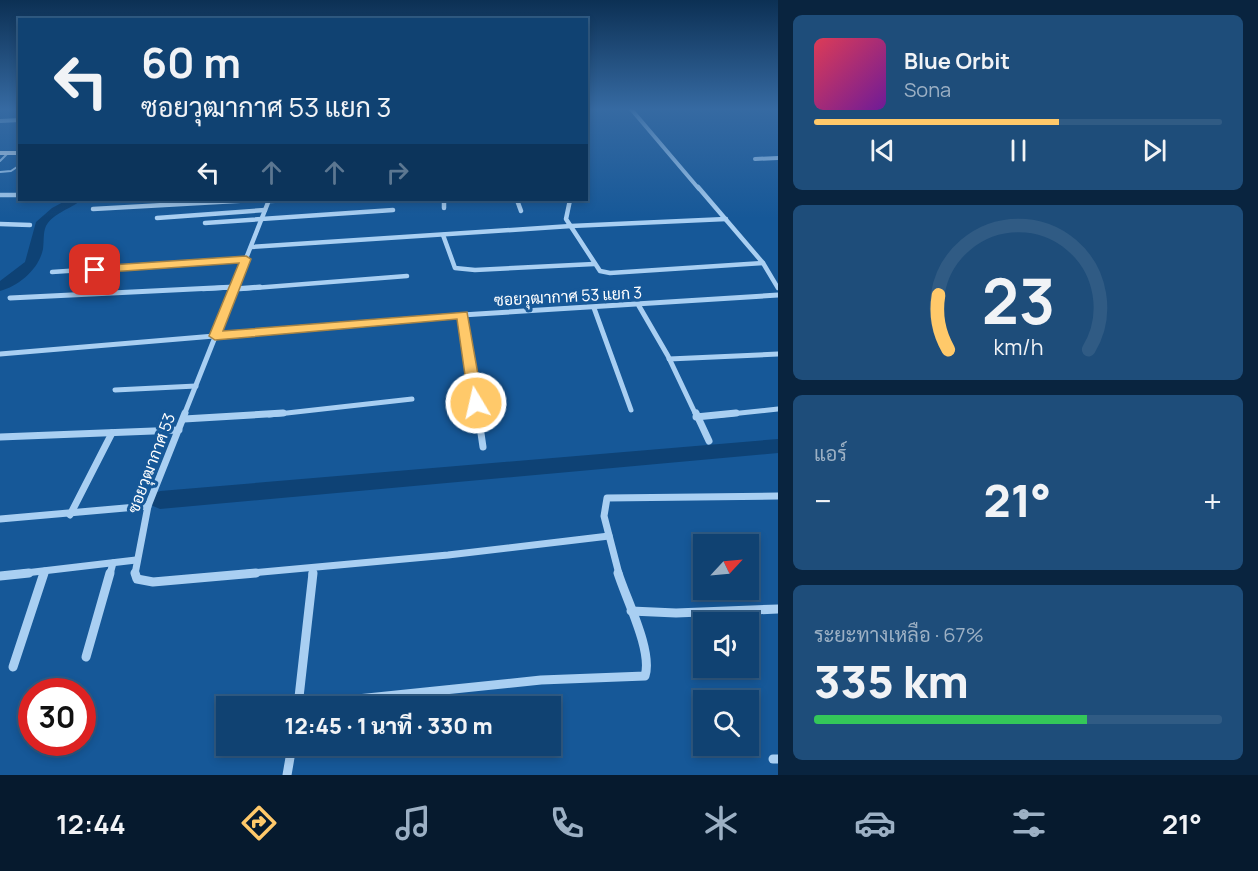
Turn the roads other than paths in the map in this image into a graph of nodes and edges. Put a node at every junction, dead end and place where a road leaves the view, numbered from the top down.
1 (662, 145) edge
2 (4, 153) edge
3 (778, 158) edge
4 (755, 159) dead end
5 (0, 160) edge
6 (18, 166) edge
7 (0, 172) edge
8 (0, 195) edge
9 (18, 195) edge
10 (236, 201) edge
11 (269, 201) edge
12 (444, 201) edge
13 (518, 201) edge
14 (570, 201) edge
15 (444, 208) dead end
16 (93, 209) dead end
17 (265, 210) junction
18 (393, 210) dead end
19 (520, 211) dead end
20 (157, 218) dead end
21 (726, 219) junction
22 (260, 220) junction
23 (205, 223) dead end
24 (0, 225) edge
25 (30, 225) dead end
26 (571, 226) junction
27 (443, 235) junction
28 (251, 247) junction
29 (246, 259) junction
30 (764, 263) junction
31 (594, 264) junction
32 (52, 272) dead end
33 (407, 276) dead end
34 (234, 288) junction
35 (778, 288) edge
36 (778, 296) edge
37 (10, 298) dead end
38 (639, 306) junction
39 (594, 308) junction
40 (462, 315) junction
41 (215, 336) junction
42 (0, 354) edge
43 (778, 354) edge
44 (669, 359) junction
45 (196, 386) junction
46 (115, 390) dead end
47 (412, 399) dead end
48 (778, 409) edge
49 (631, 410) dead end
50 (696, 417) junction
51 (184, 419) junction
52 (179, 430) junction
53 (112, 433) junction
54 (0, 437) edge
55 (709, 441) dead end
56 (483, 447) dead end
57 (778, 496) edge
58 (148, 506) junction
59 (70, 515) junction
60 (0, 519) edge
61 (609, 536) junction
62 (136, 561) junction
63 (113, 563) junction
64 (313, 568) junction
65 (45, 571) junction
66 (0, 576) edge
67 (778, 609) edge
68 (631, 611) junction
69 (86, 657) dead end
70 (13, 667) dead end
71 (299, 696) edge
72 (395, 696) edge
73 (290, 756) edge
74 (287, 775) edge

1 - 21 street
2 - 5 lane
3 - 4 street
6 - 7 lane
8 - 9 street
10 - 16 street
11 - 17 street, ซอยวุฒากาศ 53
12 - 15 street
13 - 19 street
14 - 26 street
17 - 20 street
17 - 22 street, ซอยวุฒากาศ 53
18 - 22 street
21 - 26 street
21 - 30 street
22 - 23 street
22 - 28 street, ซอยวุฒากาศ 53
24 - 25 street
26 - 27 street
26 - 31 street
27 - 28 street
27 - 31 street
28 - 29 street, ซอยวุฒากาศ 53
29 - 32 street
29 - 34 street, ซอยวุฒากาศ 53
30 - 31 street
30 - 35 street
33 - 34 street
34 - 37 street
34 - 41 street, ซอยวุฒากาศ 53
36 - 38 street, ซอยวุฒากาศ 53 แยก 3
38 - 39 street, ซอยวุฒากาศ 53 แยก 3
38 - 44 street
39 - 40 street, ซอยวุฒากาศ 53 แยก 3
39 - 49 street
40 - 41 street, ซอยวุฒากาศ 53 แยก 3
40 - 56 street
41 - 42 street, ซอยวุฒากาศ 53 แยก 3
41 - 45 street, ซอยวุฒากาศ 53
43 - 44 street
44 - 50 street
45 - 46 street
45 - 51 street, ซอยวุฒากาศ 53
47 - 51 street
48 - 50 street
50 - 55 street
51 - 52 street, ซอยวุฒากาศ 53
52 - 53 street
52 - 58 street, ซอยวุฒากาศ 53
53 - 54 street
53 - 59 street
57 - 61 street
58 - 59 street
58 - 62 street, ซอยวุฒากาศ 53
59 - 60 street
61 - 64 street
61 - 68 street
62 - 63 street
62 - 64 street
63 - 65 street
63 - 69 street
64 - 71 street
65 - 66 street
65 - 70 street
67 - 68 street
68 - 72 street
73 - 74 street

